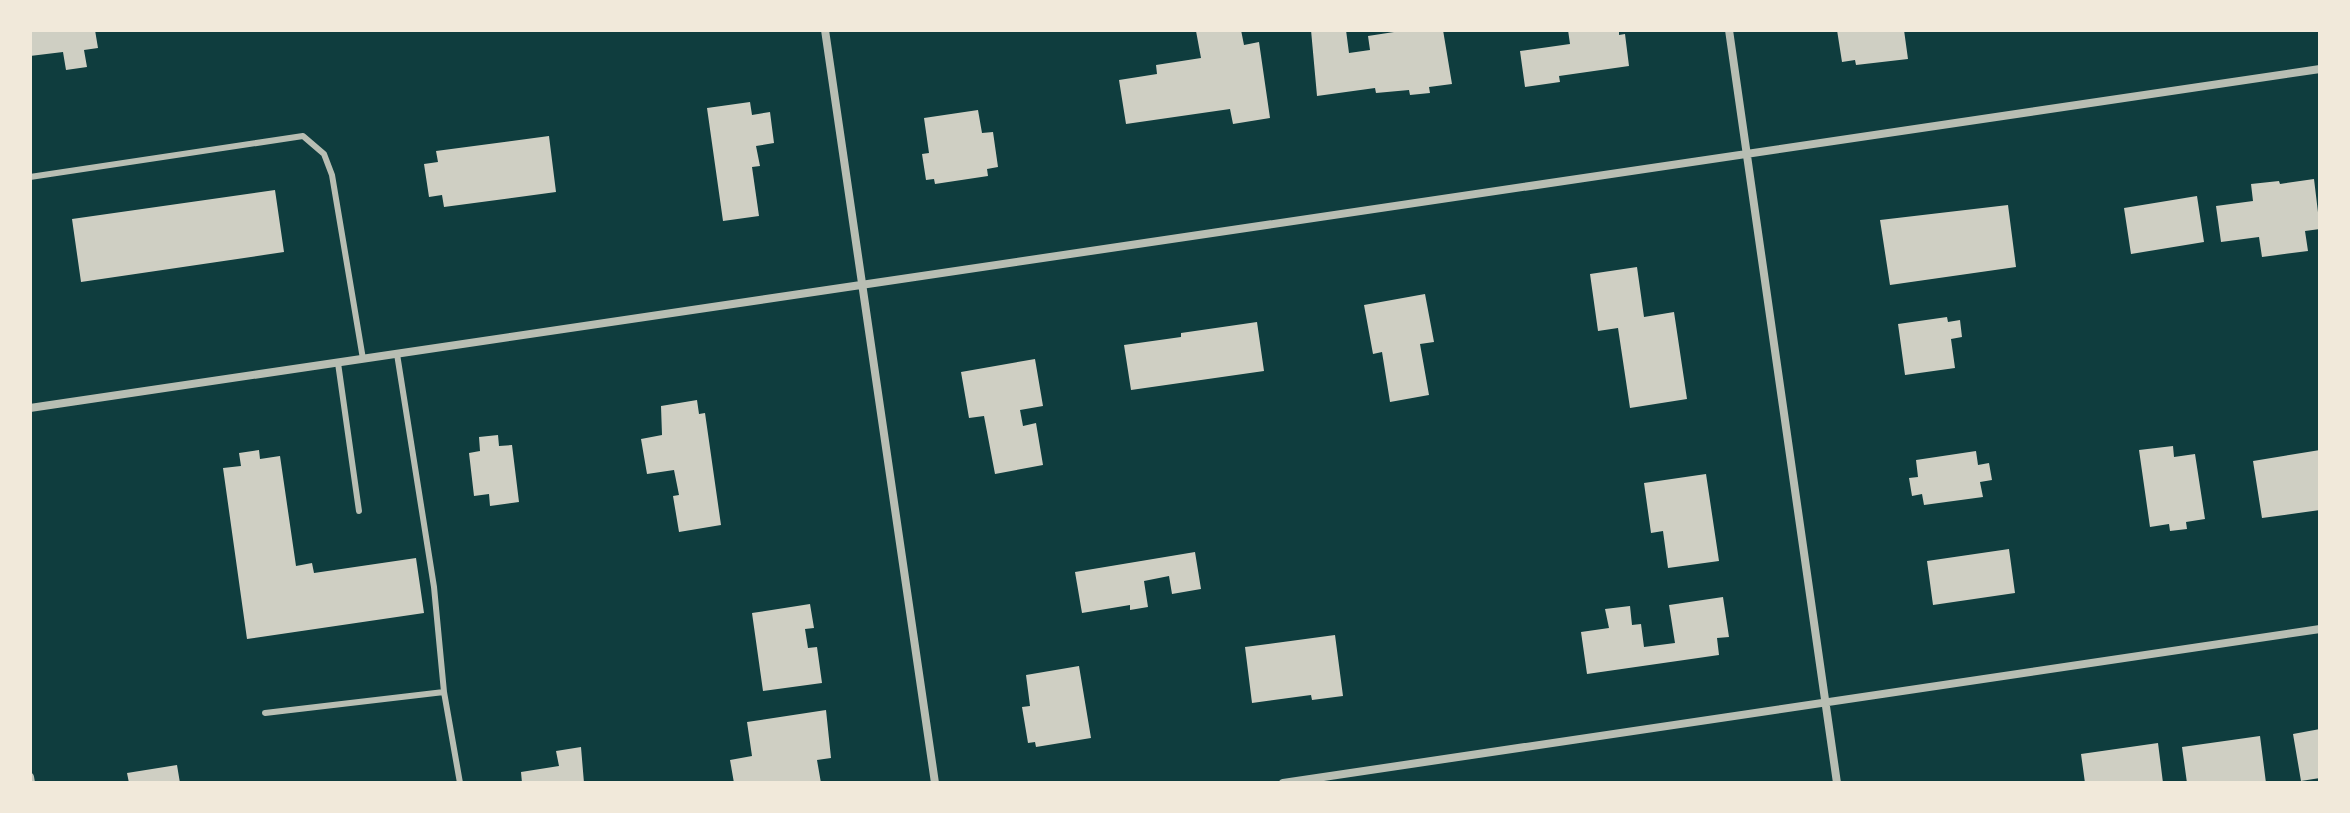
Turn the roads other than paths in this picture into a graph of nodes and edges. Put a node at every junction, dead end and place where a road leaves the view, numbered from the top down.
1 (825, 30) edge
2 (1729, 30) edge
3 (2320, 69) edge
4 (1746, 154) junction
5 (30, 177) edge
6 (863, 285) junction
7 (397, 354) junction
8 (363, 359) junction
9 (338, 363) junction
10 (30, 408) edge
11 (359, 511) dead end
12 (2320, 629) edge
13 (444, 692) junction
14 (1825, 702) junction
15 (265, 713) dead end
16 (30, 777) edge
17 (31, 783) edge
18 (460, 783) edge
19 (935, 783) edge
20 (1283, 783) edge
21 (1837, 783) edge

1 - 6 street
2 - 4 street
3 - 4 street
4 - 6 street
4 - 14 street
5 - 8 lane
6 - 7 street
6 - 19 street
7 - 8 street
7 - 13 lane
8 - 9 street
9 - 10 street
9 - 11 lane
12 - 14 street
13 - 15 lane
13 - 18 lane
14 - 20 street
14 - 21 street
16 - 17 street

